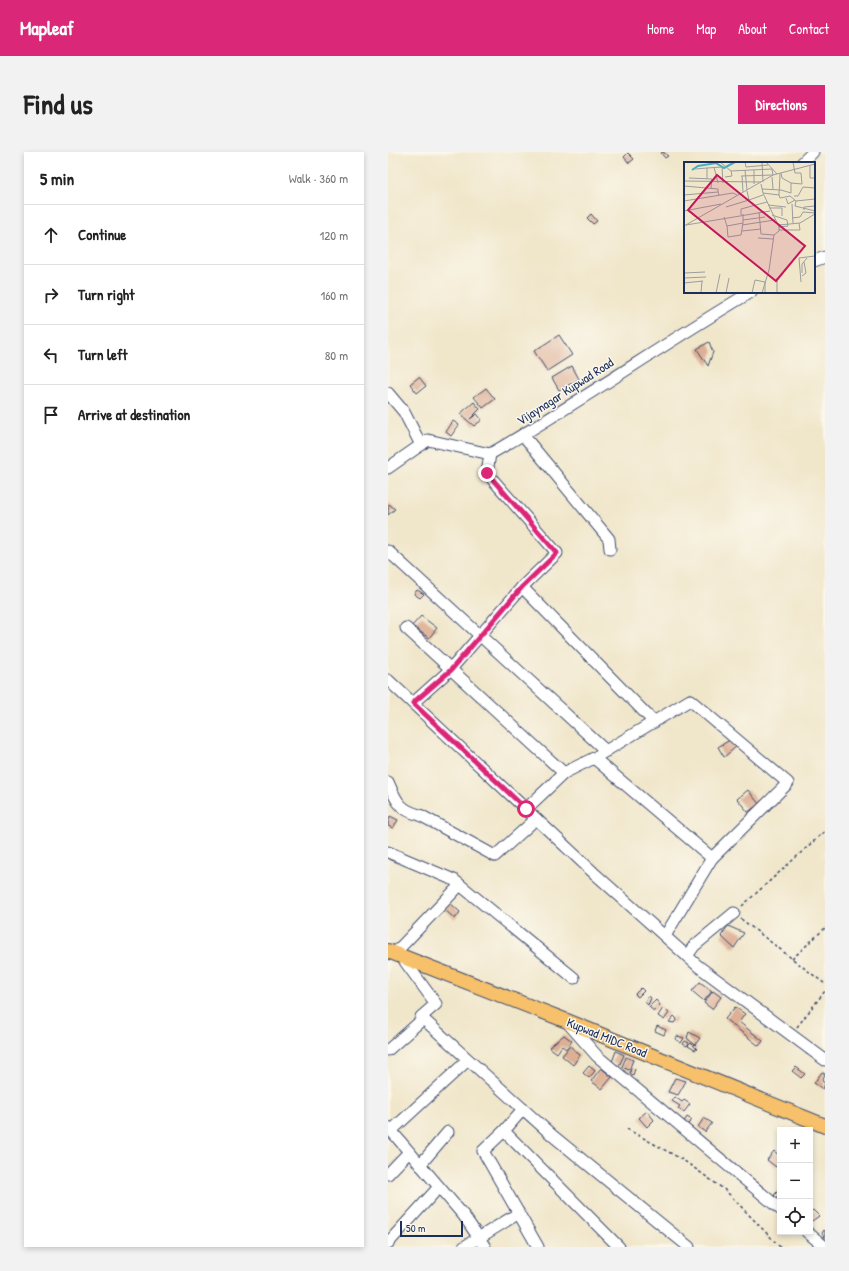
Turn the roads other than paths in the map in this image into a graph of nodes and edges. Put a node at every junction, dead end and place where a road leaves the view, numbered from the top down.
1 (812, 152) edge
2 (803, 162) edge
3 (825, 257) edge
4 (815, 261) edge
5 (749, 293) edge
6 (388, 393) edge
7 (523, 435) junction
8 (421, 445) junction
9 (490, 454) junction
10 (390, 463) edge
11 (610, 549) dead end
12 (388, 551) edge
13 (522, 587) junction
14 (406, 628) dead end
15 (480, 635) junction
16 (451, 670) junction
17 (388, 680) edge
18 (413, 703) junction
19 (654, 722) junction
20 (606, 751) junction
21 (594, 758) junction
22 (564, 773) junction
23 (388, 782) edge
24 (526, 809) junction
25 (536, 819) junction
26 (388, 852) edge
27 (712, 858) junction
28 (460, 885) junction
29 (734, 913) road end
30 (664, 936) junction
31 (394, 954) edge
32 (687, 956) junction
33 (574, 978) dead end
34 (423, 1019) junction
35 (567, 1021) junction
36 (388, 1050) edge
37 (468, 1060) junction
38 (825, 1060) edge
39 (524, 1109) junction
40 (825, 1126) edge
41 (390, 1129) edge
42 (504, 1131) junction
43 (448, 1132) dead end
44 (409, 1152) junction
45 (420, 1165) junction
46 (388, 1174) edge
47 (439, 1187) junction
48 (777, 1206) edge
49 (519, 1213) junction
50 (811, 1235) edge
51 (388, 1243) edge
52 (482, 1243) edge
53 (464, 1247) edge
54 (538, 1247) edge
55 (619, 1247) edge
56 (689, 1247) edge
57 (825, 1247) edge

1 - 2 street
3 - 4 street
5 - 7 street, Vijaynagar Kupwad Road
6 - 8 street
7 - 9 street, Vijaynagar Kupwad Road
7 - 11 street
8 - 9 street
8 - 10 street
9 - 13 street
12 - 15 street
13 - 15 street
13 - 19 street
14 - 16 street
15 - 16 street
15 - 20 street
16 - 18 street
16 - 22 street
17 - 18 street
18 - 24 street
19 - 20 street
19 - 27 street
20 - 21 street
21 - 22 street
21 - 27 street
22 - 24 street
23 - 25 street
24 - 25 street
25 - 30 street
26 - 28 street
27 - 30 street
28 - 31 street
28 - 33 street
29 - 32 street
30 - 32 street
31 - 34 street
31 - 35 main road, Kupwad MIDC Road
32 - 38 street
34 - 36 street
34 - 37 street
35 - 40 main road, Kupwad MIDC Road
35 - 48 street
37 - 39 street
37 - 41 street
39 - 42 street
39 - 56 street
41 - 44 street
42 - 49 street
42 - 55 street
43 - 45 street
44 - 45 street
44 - 46 street
45 - 47 street
47 - 51 street
47 - 52 street
49 - 52 street
49 - 54 street
50 - 57 street
52 - 53 street

